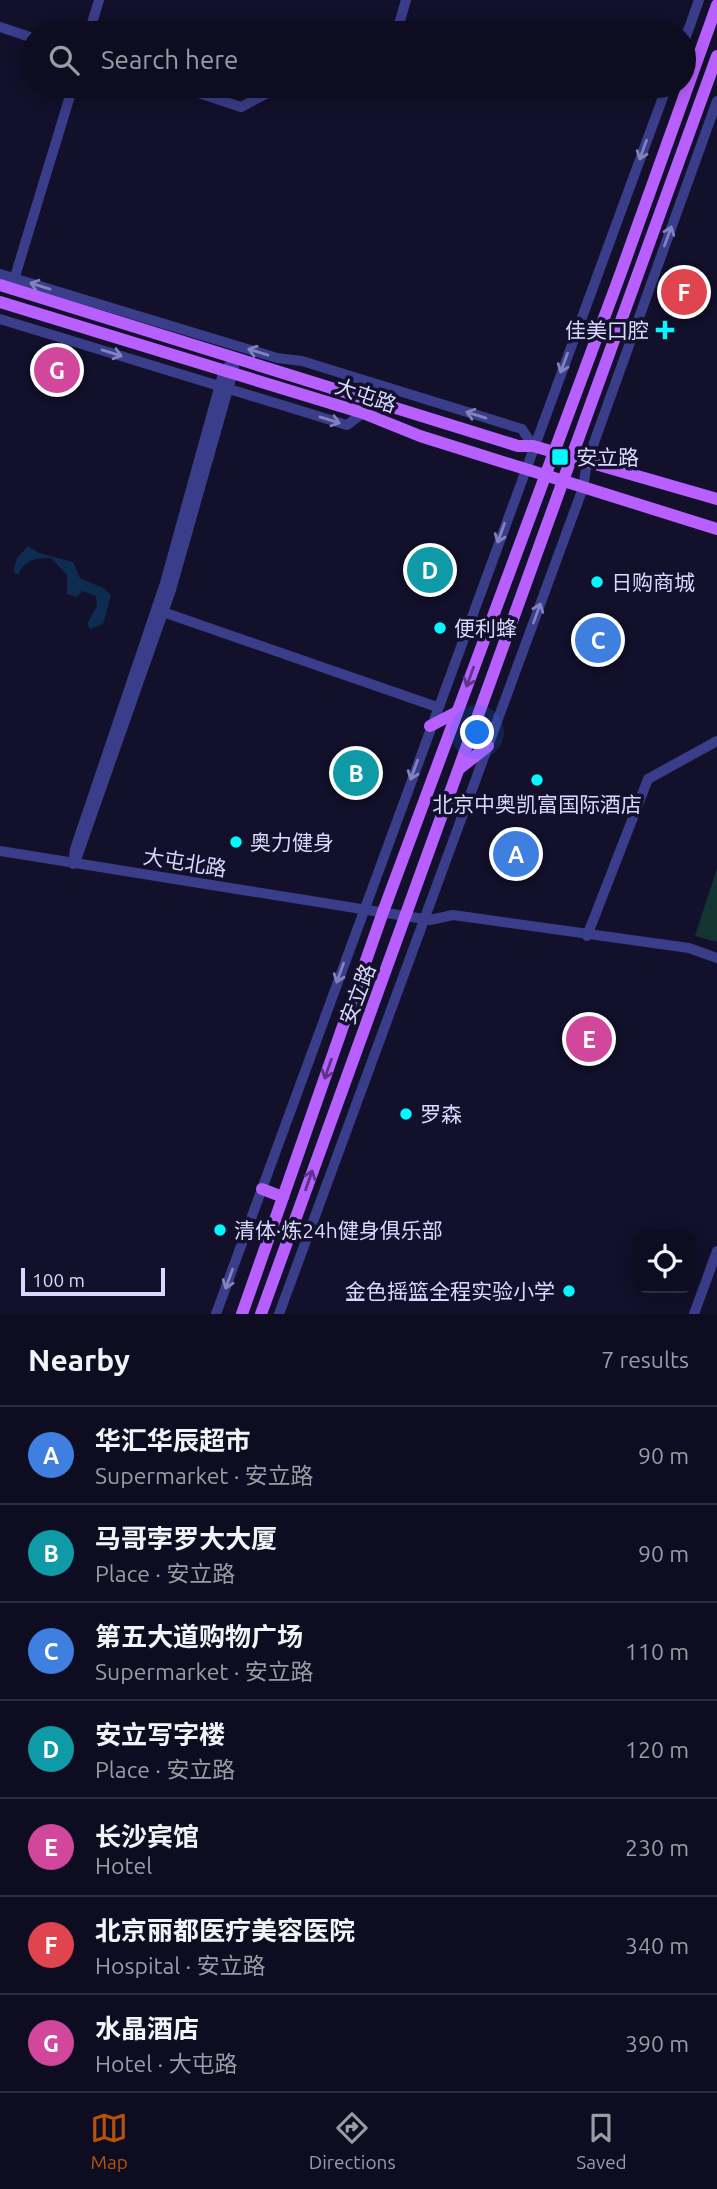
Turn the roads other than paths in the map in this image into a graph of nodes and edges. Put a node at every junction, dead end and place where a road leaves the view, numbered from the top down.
1 (99, 0) edge
2 (406, 0) edge
3 (699, 0) edge
4 (717, 5) edge
5 (93, 21) edge
6 (400, 21) edge
7 (692, 21) edge
8 (0, 27) edge
9 (21, 34) edge
10 (717, 56) edge
11 (696, 63) edge
12 (69, 98) edge
13 (214, 98) edge
14 (258, 98) edge
15 (663, 98) edge
16 (684, 98) edge
17 (717, 101) edge
18 (0, 274) edge
19 (8, 284) edge
20 (0, 302) edge
21 (0, 319) edge
22 (238, 358) junction
23 (229, 372) junction
24 (224, 387) junction
25 (363, 413) junction
26 (533, 446) junction
27 (552, 451) junction
28 (571, 457) junction
29 (587, 462) junction
30 (525, 469) junction
31 (544, 475) junction
32 (562, 481) junction
33 (583, 488) junction
34 (717, 499) edge
35 (717, 529) edge
36 (159, 610) junction
37 (437, 707) junction
38 (457, 712) junction
39 (430, 726) junction
40 (717, 741) edge
41 (488, 746) junction
42 (460, 768) junction
43 (0, 852) edge
44 (73, 863) junction
45 (364, 909) junction
46 (383, 912) junction
47 (407, 916) junction
48 (424, 919) junction
49 (587, 936) junction
50 (717, 958) edge
51 (262, 1189) junction
52 (284, 1197) junction
53 (717, 1251) edge
54 (216, 1314) edge
55 (242, 1314) edge
56 (261, 1314) edge
57 (279, 1314) edge
58 (694, 1314) edge

1 - 5 street
2 - 6 street
3 - 7 street
4 - 11 main road
8 - 9 street
10 - 28 main road, 安立路
12 - 19 street
13 - 14 street
15 -> 26 street, 安立路
16 - 27 main road
29 -> 17 street, 安立路
18 - 19 street
19 - 22 main road, 大屯路
26 -> 19 street
20 - 23 main road, 大屯路
21 -> 24 street
22 - 23 street
22 - 26 main road, 大屯路
23 - 24 street
23 - 25 main road, 大屯路
24 -> 25 street
24 - 36 street
25 - 30 main road, 大屯路
26 - 27 main road, 大屯路
26 - 30 street, 安立路
27 - 28 main road, 大屯路
27 - 31 main road, 安立路
28 - 29 main road, 大屯路
28 - 32 main road, 安立路
29 - 33 street, 安立路
29 - 34 main road, 大屯路
30 - 31 main road, 大屯路
30 -> 37 street, 安立路
31 - 32 main road, 大屯路
31 -> 38 main road, 安立路
32 - 33 main road, 大屯路
32 - 42 main road, 安立路
33 - 35 main road, 大屯路
41 -> 33 street, 安立路
36 - 37 street
36 - 44 street
37 - 39 street, 安立路
38 - 39 main road
38 - 46 main road, 安立路
39 -> 45 street, 安立路
40 - 49 street
41 - 42 main road
41 - 48 street, 安立路
42 - 47 main road, 安立路
43 - 44 street, 大屯北路
44 - 45 street, 大屯北路
45 - 46 street, 大屯北路
45 -> 51 street, 安立路
46 - 47 street
46 -> 52 main road, 安立路
47 - 48 street
56 -> 47 main road, 安立路
48 - 49 street
48 - 57 street, 安立路
49 - 50 street
51 - 52 main road
51 -> 54 street, 安立路
52 - 55 main road, 安立路
53 - 58 street

